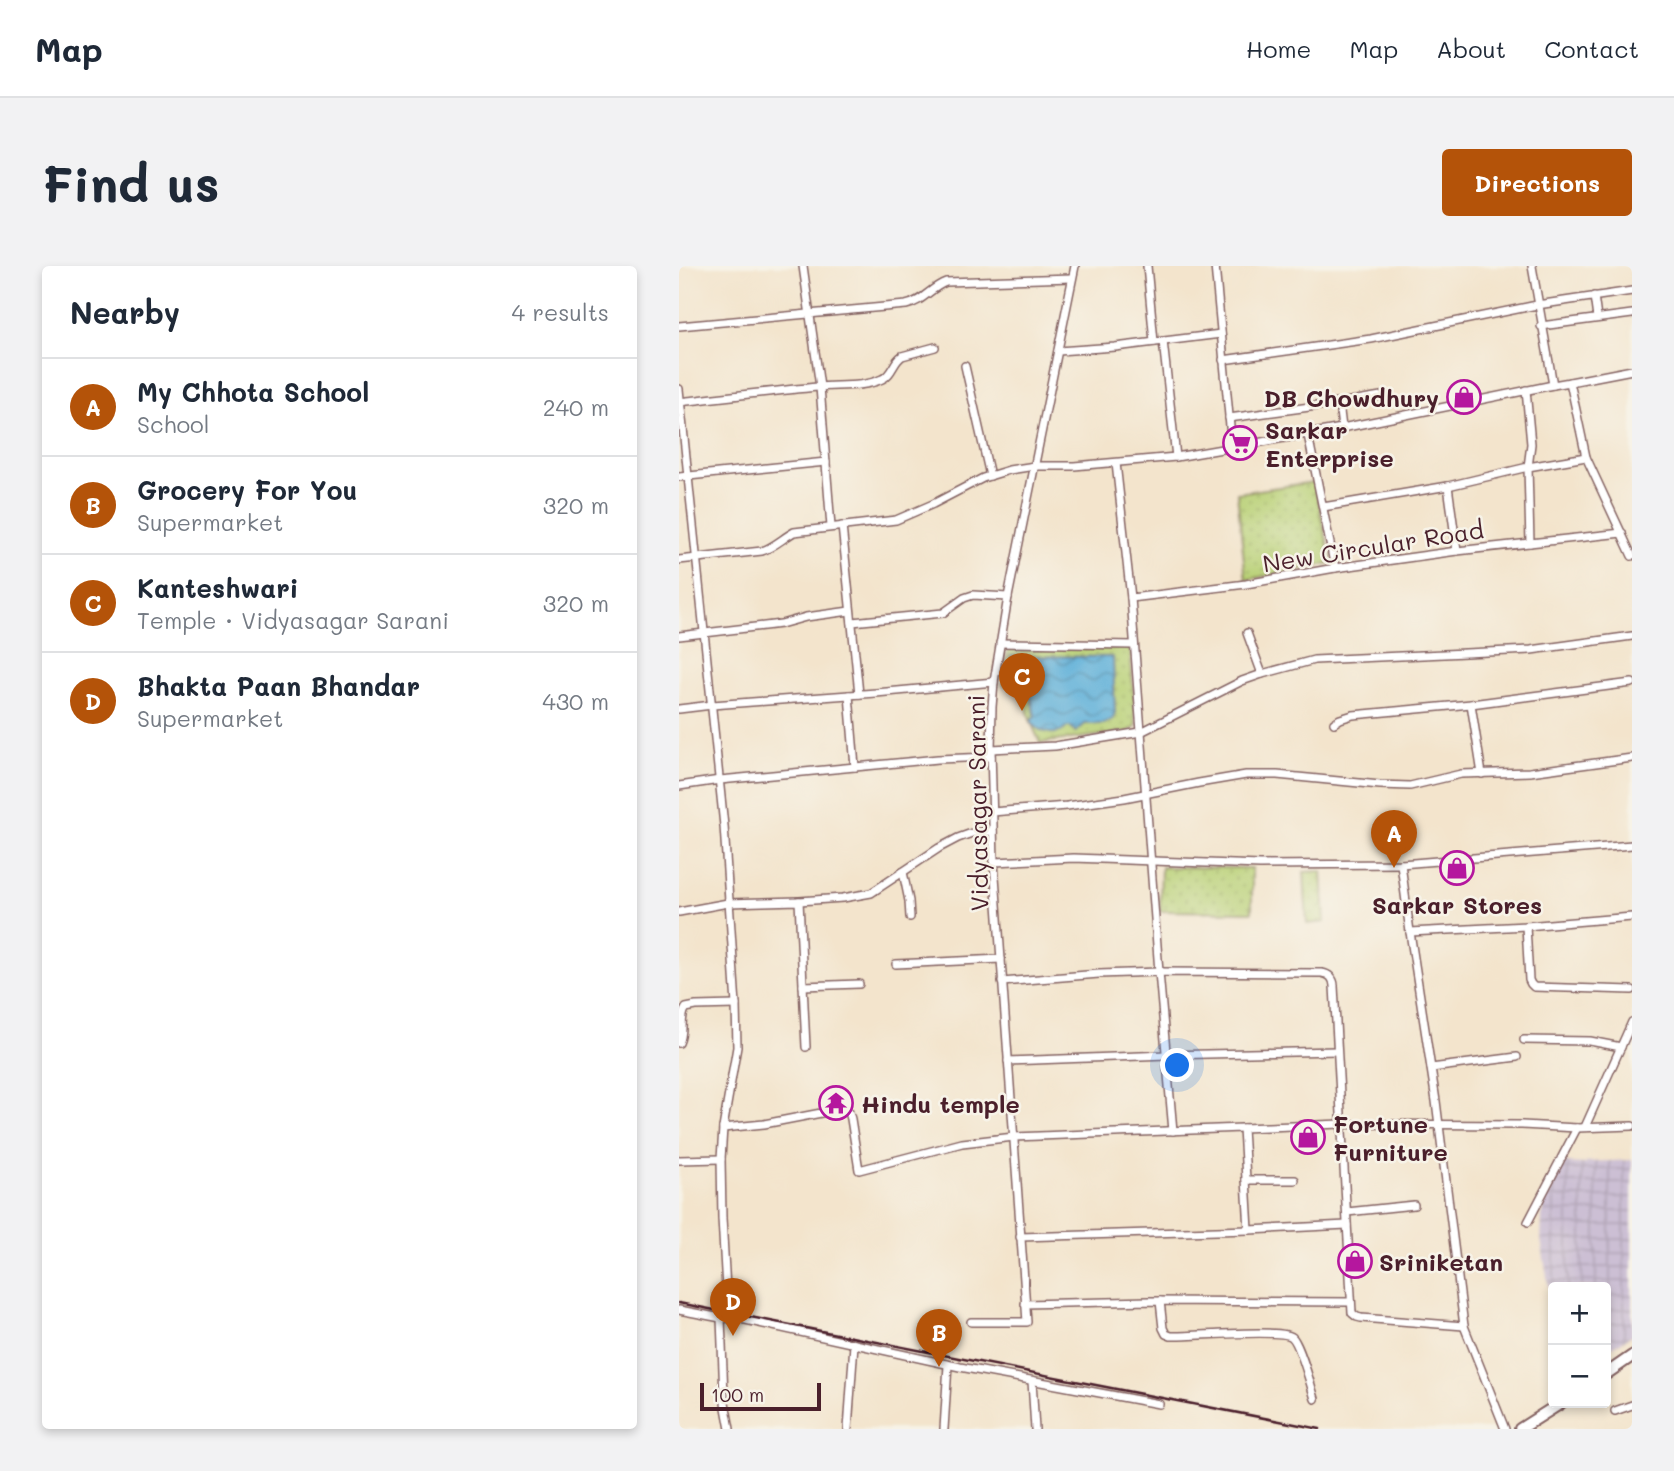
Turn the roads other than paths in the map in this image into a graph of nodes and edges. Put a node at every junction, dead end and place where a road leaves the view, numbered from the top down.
1 (803, 266) edge
2 (1075, 266) edge
3 (1147, 266) edge
4 (1215, 266) edge
5 (1531, 266) edge
6 (1072, 278) junction
7 (1632, 290) edge
8 (1594, 296) junction
9 (1538, 305) junction
10 (811, 314) junction
11 (1632, 314) edge
12 (1598, 318) junction
13 (679, 326) edge
14 (1541, 326) junction
15 (1221, 334) junction
16 (1158, 342) junction
17 (935, 347) dead end
18 (1058, 351) junction
19 (1223, 360) junction
20 (965, 366) dead end
21 (1632, 370) edge
22 (1570, 382) junction
23 (1553, 385) junction
24 (820, 387) junction
25 (679, 389) edge
26 (1526, 390) junction
27 (1387, 395) dead end
28 (680, 402) edge
29 (1339, 404) junction
30 (1229, 418) junction
31 (1342, 428) junction
32 (1308, 435) junction
33 (1232, 448) junction
34 (1176, 457) junction
35 (1586, 457) junction
36 (826, 462) junction
37 (1116, 463) junction
38 (1035, 466) junction
39 (1528, 467) junction
40 (990, 476) junction
41 (683, 477) edge
42 (1448, 486) junction
43 (1323, 507) junction
44 (842, 526) junction
45 (831, 527) junction
46 (1622, 533) junction
47 (1530, 543) junction
48 (1630, 544) edge
49 (1457, 551) junction
50 (1632, 556) edge
51 (696, 558) junction
52 (679, 560) edge
53 (1335, 568) junction
54 (1008, 597) junction
55 (1131, 598) junction
56 (851, 611) junction
57 (852, 622) junction
58 (1247, 633) dead end
59 (705, 634) junction
60 (679, 636) edge
61 (1632, 636) edge
62 (1000, 643) junction
63 (1134, 645) junction
64 (1262, 674) junction
65 (994, 679) junction
66 (1632, 683) edge
67 (859, 694) junction
68 (849, 695) junction
69 (1471, 704) junction
70 (712, 705) junction
71 (679, 709) edge
72 (1334, 723) dead end
73 (1141, 732) junction
74 (991, 753) junction
75 (1632, 758) edge
76 (855, 767) junction
77 (1482, 774) junction
78 (719, 780) junction
79 (679, 786) edge
80 (1145, 794) junction
81 (992, 812) junction
82 (993, 831) junction
83 (1632, 845) edge
84 (994, 862) junction
85 (1151, 862) junction
86 (1401, 864) junction
87 (903, 872) junction
88 (799, 901) junction
89 (728, 902) junction
90 (679, 912) edge
91 (910, 917) dead end
92 (1632, 917) edge
93 (1526, 926) junction
94 (1410, 932) junction
95 (1001, 959) junction
96 (896, 964) dead end
97 (1159, 972) junction
98 (1002, 982) junction
99 (859, 984) dead end
100 (803, 986) junction
101 (1632, 990) edge
102 (736, 1005) junction
103 (1631, 1027) edge
104 (1524, 1040) dead end
105 (679, 1043) edge
106 (806, 1047) dead end
107 (1621, 1047) junction
108 (1337, 1051) junction
109 (1167, 1055) junction
110 (1517, 1057) dead end
111 (1008, 1062) junction
112 (1431, 1068) junction
113 (1341, 1124) junction
114 (1439, 1124) junction
115 (1632, 1126) edge
116 (1581, 1127) junction
117 (723, 1128) junction
118 (1243, 1128) junction
119 (1173, 1131) junction
120 (1014, 1137) junction
121 (721, 1159) junction
122 (679, 1160) edge
123 (1246, 1180) junction
124 (1295, 1180) dead end
125 (1414, 1205) dead end
126 (1347, 1212) junction
127 (1528, 1222) dead end
128 (1347, 1225) junction
129 (1249, 1230) junction
130 (1020, 1237) junction
131 (726, 1289) dead end
132 (1160, 1301) junction
133 (1350, 1302) junction
134 (1025, 1304) junction
135 (679, 1310) edge
136 (721, 1318) junction
137 (971, 1322) dead end
138 (1464, 1326) junction
139 (854, 1344) junction
140 (1632, 1356) edge
141 (948, 1364) junction
142 (1611, 1371) edge
143 (1032, 1381) junction
144 (1315, 1399) dead end
145 (1159, 1404) dead end
146 (1632, 1405) edge
147 (1552, 1408) edge
148 (1615, 1411) dead end
149 (730, 1429) edge
150 (848, 1429) edge
151 (944, 1429) edge
152 (1035, 1429) edge
153 (1505, 1429) edge
154 (1520, 1429) edge

1 - 10 street
2 - 6 street, Vidyasagar Sarani
3 - 16 street
4 - 15 street
5 - 9 street
6 - 10 street
6 - 18 street, Vidyasagar Sarani
7 - 8 street
8 - 9 street
8 - 12 street
9 - 14 street
9 - 19 street
10 - 13 street
10 - 24 street
11 - 12 street
12 - 14 street
14 - 23 street
15 - 16 street
15 - 19 street
16 - 18 street
16 - 34 street
17 - 24 street
18 - 38 street, Vidyasagar Sarani
19 - 30 street
20 - 40 street
21 - 22 street
22 - 23 street
22 - 35 street
23 - 26 street
24 - 28 street
24 - 36 street
25 - 28 street
26 - 31 street
26 - 39 street
27 - 29 street
28 - 41 street
29 - 30 street
29 - 31 street
30 - 33 street
31 - 32 street
32 - 33 street
32 - 43 street
33 - 34 street
34 - 37 street
35 - 39 street
35 - 46 street
36 - 41 street
36 - 45 street
37 - 38 street
37 - 55 street
38 - 40 street
38 - 54 street, Vidyasagar Sarani
39 - 42 street
39 - 47 street
40 - 44 street
41 - 51 street
42 - 43 street
42 - 49 street
43 - 53 street
44 - 45 street
44 - 56 street
45 - 51 street
46 - 47 street, New Circular Road
46 - 48 street
47 - 49 street, New Circular Road
48 - 50 street
49 - 53 street, New Circular Road
51 - 52 street
51 - 59 street
53 - 55 street, New Circular Road
54 - 57 street
54 - 62 street, Vidyasagar Sarani
55 - 63 street
56 - 57 street
56 - 59 street
57 - 67 street
58 - 64 street
59 - 60 street
59 - 70 street
61 - 64 street
62 - 63 street
62 - 65 street, Vidyasagar Sarani
63 - 73 street
64 - 73 street
65 - 67 street
65 - 74 street, Vidyasagar Sarani
66 - 69 street
67 - 68 street
68 - 70 street
68 - 76 street
69 - 72 street
69 - 77 street
70 - 71 street
70 - 78 street
73 - 74 street
73 - 80 street
74 - 76 street
74 - 81 street, Vidyasagar Sarani
75 - 77 street
76 - 78 street
77 - 80 street
78 - 79 street
78 - 89 street
80 - 81 street
80 - 85 street
81 - 82 street, Vidyasagar Sarani
82 - 84 street, Vidyasagar Sarani
82 - 87 street
83 - 86 street
84 - 85 street
84 - 95 street, Vidyasagar Sarani
85 - 86 street
85 - 97 street
86 - 94 street
87 - 88 street
87 - 91 street
88 - 89 street
88 - 100 street
89 - 90 street
89 - 102 street
92 - 93 street
93 - 94 street
93 - 101 street
94 - 112 street
95 - 96 street
95 - 98 street, Vidyasagar Sarani
97 - 98 street
97 - 108 street
97 - 109 street
98 - 111 street, Vidyasagar Sarani
99 - 100 street
100 - 106 street
102 - 105 street
102 - 117 street
103 - 107 street
104 - 107 street
107 - 116 street
108 - 109 street
108 - 113 street
109 - 111 street
109 - 119 street
110 - 112 street
111 - 120 street, Vidyasagar Sarani
112 - 114 street
113 - 114 street
113 - 118 street
113 - 126 street
114 - 116 street
114 - 138 street
115 - 116 street
116 - 127 street
117 - 120 street
117 - 121 street
118 - 119 street
118 - 123 street
119 - 120 street
120 - 130 street, Vidyasagar Sarani
121 - 122 street
121 - 131 street
123 - 124 street
123 - 129 street
125 - 126 street
126 - 128 street
128 - 129 street
128 - 133 street
129 - 130 street
130 - 134 street, Vidyasagar Sarani
132 - 133 street
132 - 134 street
132 - 144 street
133 - 138 street
134 - 137 street
135 - 136 street
136 - 139 street
136 - 149 street
138 - 153 street
139 - 141 street
139 - 150 street
140 - 142 street
141 - 143 street
141 - 151 street
143 - 145 street
143 - 152 street
146 - 148 street
147 - 154 street

